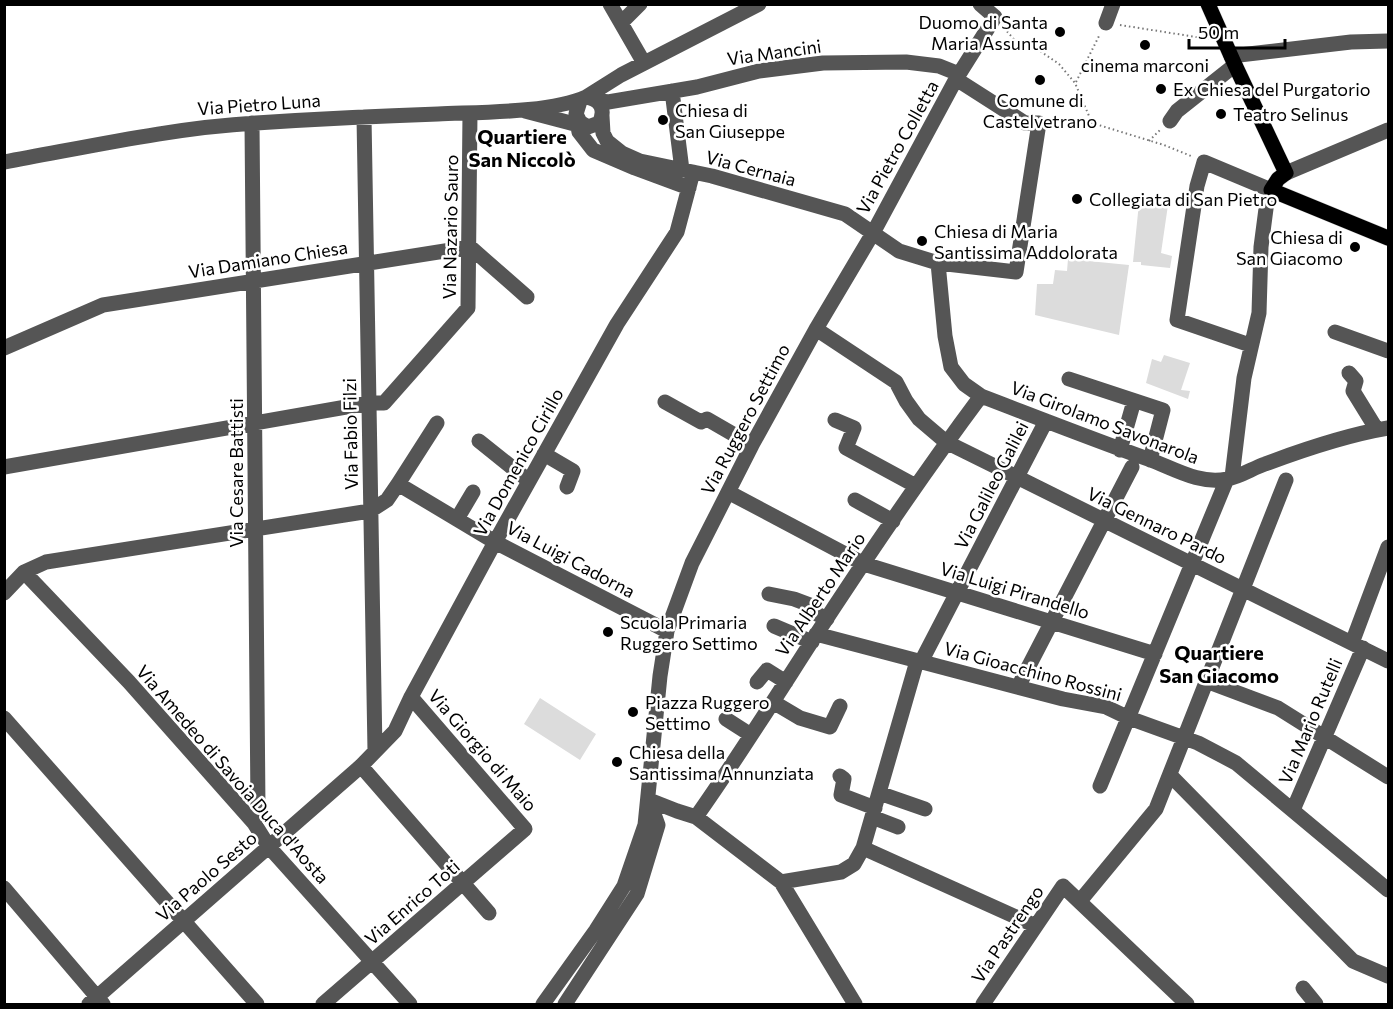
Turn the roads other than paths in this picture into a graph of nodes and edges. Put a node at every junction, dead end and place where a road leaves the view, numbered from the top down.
1 (610, 4) edge
2 (640, 4) edge
3 (759, 4) edge
4 (980, 4) edge
5 (1113, 4) edge
6 (1208, 4) edge
7 (621, 23) junction
8 (1106, 23) road end
9 (1389, 41) edge
10 (1233, 61) junction
11 (644, 63) junction
12 (621, 75) junction
13 (956, 79) junction
14 (672, 91) junction
15 (520, 109) junction
16 (590, 110) junction
17 (470, 113) junction
18 (364, 117) junction
19 (1170, 121) dead end
20 (252, 123) junction
21 (1389, 130) edge
22 (4, 162) edge
23 (687, 171) junction
24 (1286, 173) junction
25 (689, 188) junction
26 (1271, 190) junction
27 (873, 233) junction
28 (1389, 238) edge
29 (470, 247) junction
30 (938, 263) junction
31 (367, 264) junction
32 (1016, 272) joint
33 (254, 281) junction
34 (526, 297) dead end
35 (816, 329) junction
36 (1335, 332) dead end
37 (1250, 345) junction
38 (4, 348) edge
39 (1389, 351) edge
40 (1349, 373) dead end
41 (1069, 379) dead end
42 (981, 396) junction
43 (1134, 401) junction
44 (665, 402) dead end
45 (369, 403) junction
46 (835, 420) dead end
47 (1046, 421) junction
48 (255, 423) junction
49 (437, 423) dead end
50 (1383, 429) edge
51 (479, 441) dead end
52 (946, 442) junction
53 (752, 445) junction
54 (1120, 450) junction
55 (544, 454) junction
56 (1150, 460) junction
57 (4, 467) edge
58 (1132, 467) dead end
59 (1017, 477) junction
60 (1230, 478) junction
61 (1286, 480) dead end
62 (529, 482) junction
63 (398, 484) junction
64 (916, 486) junction
65 (567, 487) dead end
66 (473, 492) dead end
67 (728, 492) junction
68 (855, 500) dead end
69 (370, 511) junction
70 (457, 519) junction
71 (1104, 520) junction
72 (893, 521) junction
73 (256, 529) junction
74 (495, 542) junction
75 (1389, 547) edge
76 (864, 564) junction
77 (1193, 564) junction
78 (24, 572) junction
79 (1243, 589) junction
80 (4, 592) edge
81 (957, 592) junction
82 (770, 594) dead end
83 (827, 618) junction
84 (1052, 622) junction
85 (774, 626) dead end
86 (667, 631) junction
87 (814, 638) junction
88 (1358, 645) junction
89 (1155, 654) junction
90 (919, 661) junction
91 (1389, 661) edge
92 (1206, 681) junction
93 (757, 682) dead end
94 (786, 682) junction
95 (1018, 687) junction
96 (411, 697) junction
97 (773, 702) junction
98 (840, 706) dead end
99 (4, 718) edge
100 (1128, 718) junction
101 (726, 719) dead end
102 (752, 735) junction
103 (1324, 736) junction
104 (1183, 737) junction
105 (375, 751) junction
106 (361, 766) junction
107 (1170, 775) junction
108 (840, 776) dead end
109 (1389, 777) edge
110 (1100, 786) dead end
111 (649, 800) junction
112 (875, 806) junction
113 (925, 809) dead end
114 (1293, 810) junction
115 (696, 817) junction
116 (254, 823) junction
117 (898, 827) dead end
118 (525, 829) joint
119 (269, 847) junction
120 (863, 848) junction
121 (781, 882) junction
122 (465, 883) junction
123 (4, 888) edge
124 (631, 890) junction
125 (1389, 890) edge
126 (1080, 901) junction
127 (489, 913) dead end
128 (184, 922) junction
129 (1036, 926) junction
130 (372, 962) junction
131 (1389, 976) edge
132 (556, 987) junction
133 (1303, 988) dead end
134 (567, 1001) edge
135 (96, 1002) edge
136 (1182, 1003) edge
137 (256, 1005) edge
138 (323, 1005) edge
139 (410, 1005) edge
140 (543, 1005) edge
141 (855, 1005) edge
142 (983, 1005) edge
143 (1316, 1005) edge

1 - 7 street
2 - 7 street
3 - 11 street
4 - 13 street, Via Pietro Colletta
5 - 8 street
6 - 10 main road
7 - 11 street
9 - 10 street
10 - 19 street
10 - 24 main road
11 - 12 street
12 - 16 street
12 - 16 street
13 - 14 street, Via Mancini
13 - 27 street, Via Pietro Colletta
13 - 32 street, Via Mancini
14 - 16 street, Via Mancini
14 - 23 street
15 - 16 street, Via Pietro Luna
15 - 16 street, Via Pietro Luna
15 - 17 street, Via Pietro Luna
16 - 23 street, Via Cernaia
16 - 25 street, Via Cernaia
17 - 18 street, Via Pietro Luna
17 - 29 street, Via Nazario Sauro
18 - 20 street, Via Pietro Luna
18 - 31 street, Via Fabio Filzi
20 - 22 street, Via Pietro Luna
20 - 33 street, Via Cesare Battisti
21 - 24 street
23 - 25 street, Via Domenico Cirillo
23 - 27 street, Via Cernaia
24 - 26 main road
25 - 55 street, Via Domenico Cirillo
26 - 28 main road
26 - 37 street, Via Gioacchino Rossini
26 - 37 street
27 - 30 street, Via Cernaia
27 - 35 street, Via Ruggero Settimo
29 - 31 street, Via Damiano Chiesa
29 - 34 street
29 - 45 street, Via Nazario Sauro
30 - 32 street, Via Cernaia
30 - 42 street, Via Girolamo Savonarola
31 - 33 street, Via Damiano Chiesa
31 - 45 street, Via Fabio Filzi
33 - 38 street, Via Damiano Chiesa
33 - 48 street, Via Cesare Battisti
35 - 52 street, Via Gennaro Pardo
35 - 53 street, Via Ruggero Settimo
36 - 39 street
37 - 60 street, Via Gioacchino Rossini
40 - 50 street
41 - 43 street
42 - 47 street, Via Girolamo Savonarola
42 - 52 street, Via Alberto Mario
43 - 54 street
43 - 56 street
44 - 53 street
45 - 48 street, Via Nazario Sauro
45 - 69 street, Via Fabio Filzi
46 - 64 street
47 - 54 street, Via Girolamo Savonarola
47 - 59 street, Via Galileo Galilei
48 - 57 street, Via Nazario Sauro
48 - 73 street, Via Cesare Battisti
49 - 63 street
50 - 60 street, Via Girolamo Savonarola
51 - 62 street
52 - 59 street, Via Gennaro Pardo
52 - 64 street, Via Alberto Mario
53 - 67 street, Via Ruggero Settimo
54 - 56 street, Via Girolamo Savonarola
55 - 62 street, Via Domenico Cirillo
55 - 65 street
56 - 60 street, Via Girolamo Savonarola
58 - 71 street
59 - 71 street, Via Gennaro Pardo
59 - 81 street, Via Galileo Galilei
60 - 77 street, Via Gioacchino Rossini
61 - 79 street
62 - 74 street, Via Domenico Cirillo
63 - 69 street
63 - 70 street, Via Luigi Cadorna
64 - 72 street, Via Alberto Mario
66 - 70 street
67 - 76 street, Via Luigi Pirandello
67 - 86 street, Via Ruggero Settimo
68 - 72 street
69 - 73 street
69 - 105 street, Via Fabio Filzi
70 - 74 street, Via Luigi Cadorna
71 - 77 street, Via Gennaro Pardo
71 - 84 street
72 - 76 street, Via Alberto Mario
73 - 78 street
73 - 116 street, Via Cesare Battisti
74 - 86 street, Via Luigi Cadorna
74 - 96 street, Via Domenico Cirillo
75 - 88 street, Via Mario Rutelli
76 - 81 street, Via Luigi Pirandello
76 - 83 street, Via Alberto Mario
77 - 79 street, Via Gennaro Pardo
77 - 89 street, Via Gioacchino Rossini
78 - 80 street
78 - 116 street, Via Amedeo di Savoia Duca d'Aosta
79 - 88 street, Via Gennaro Pardo
79 - 92 street
81 - 84 street, Via Luigi Pirandello
81 - 90 street, Via Galileo Galilei
82 - 83 street
83 - 87 street, Via Alberto Mario
84 - 89 street, Via Luigi Pirandello
84 - 95 street
85 - 87 street, Via Gioacchino Rossini
86 - 111 street
87 - 90 street, Via Gioacchino Rossini
87 - 94 street, Via Alberto Mario
88 - 91 street, Via Gennaro Pardo
88 - 103 street, Via Mario Rutelli
89 - 100 street, Via Gioacchino Rossini
90 - 95 street, Via Gioacchino Rossini
90 - 112 street, Via Galileo Galilei
92 - 103 street
92 - 104 street
93 - 94 street
94 - 97 street, Via Alberto Mario
95 - 100 street, Via Gioacchino Rossini
96 - 105 street, Via Domenico Cirillo
96 - 118 street, Via Giorgio di Maio
97 - 98 street
97 - 102 street, Via Alberto Mario
99 - 128 street
100 - 104 street
100 - 110 street
101 - 102 street
102 - 115 street, Via Alberto Mario
103 - 109 street
103 - 114 street, Via Mario Rutelli
104 - 107 street
104 - 114 street
105 - 106 street, Via Paolo Sesto
106 - 119 street, Via Paolo Sesto
106 - 122 street
107 - 126 street
107 - 131 street
108 - 112 street
111 - 115 street
111 - 124 street
112 - 113 street
112 - 117 street
112 - 120 street, Via Galileo Galilei
114 - 125 street
115 - 121 street
116 - 119 street, Via Amedeo di Savoia Duca d'Aosta
118 - 122 street, Via Enrico Toti
119 - 128 street, Via Paolo Sesto
119 - 130 street, Via Amedeo di Savoia Duca d'Aosta
120 - 121 street
120 - 129 street
121 - 141 street
122 - 127 street
122 - 130 street, Via Enrico Toti
123 - 135 street
124 - 132 street
124 - 134 street
126 - 129 street, Via Pastrengo
126 - 136 street
128 - 135 street, Via Paolo Sesto
128 - 137 street
129 - 142 street, Via Pastrengo
130 - 138 street, Via Enrico Toti
130 - 139 street, Via Amedeo di Savoia Duca d'Aosta
132 - 134 street
132 - 140 street
133 - 143 street

